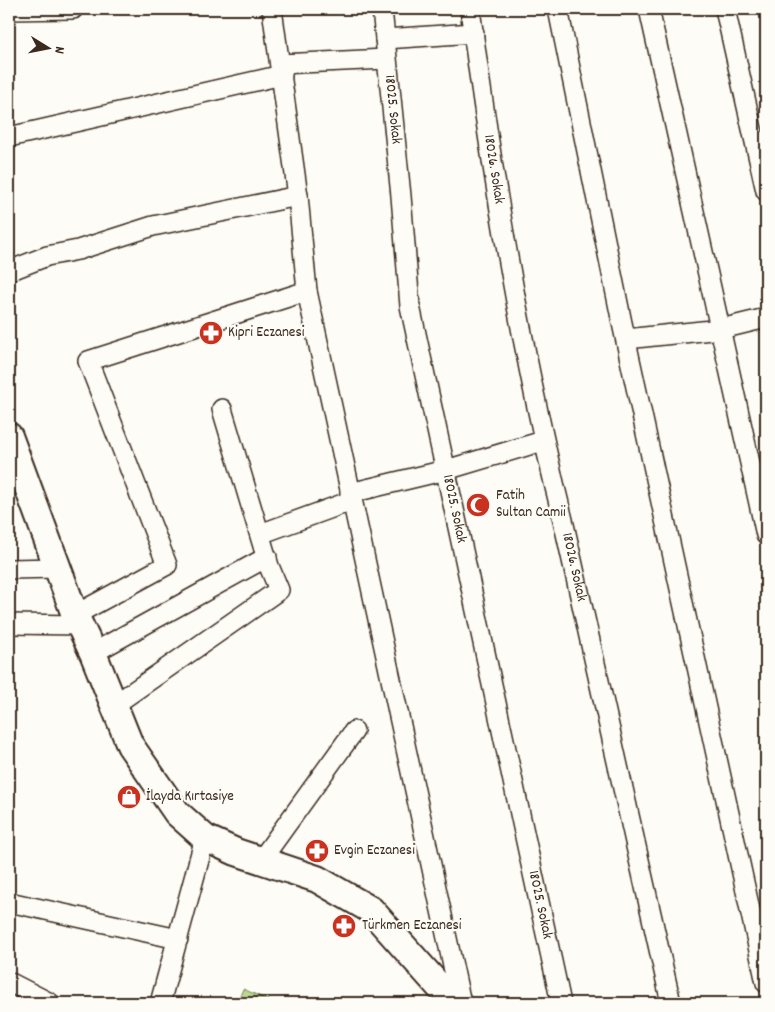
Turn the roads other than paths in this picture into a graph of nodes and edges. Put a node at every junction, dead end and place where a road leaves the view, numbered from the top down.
1 (74, 9) edge
2 (272, 9) edge
3 (382, 9) edge
4 (470, 9) edge
5 (558, 9) edge
6 (649, 9) edge
7 (725, 9) edge
8 (9, 10) edge
9 (474, 33) junction
10 (385, 39) junction
11 (386, 59) junction
12 (281, 70) junction
13 (9, 137) edge
14 (766, 191) edge
15 (298, 196) junction
16 (9, 271) edge
17 (307, 291) junction
18 (766, 318) edge
19 (721, 329) junction
20 (626, 339) junction
21 (222, 409) dead end
22 (543, 441) junction
23 (12, 452) edge
24 (446, 470) junction
25 (351, 497) junction
26 (260, 534) junction
27 (766, 535) edge
28 (267, 557) junction
29 (58, 568) junction
30 (9, 569) edge
31 (77, 620) junction
32 (9, 624) edge
33 (93, 653) junction
34 (114, 706) junction
35 (354, 731) dead end
36 (205, 838) junction
37 (261, 860) junction
38 (9, 902) edge
39 (178, 938) junction
40 (9, 982) edge
41 (766, 982) edge
42 (453, 1002) edge
43 (50, 1003) edge
44 (160, 1003) edge
45 (561, 1003) edge
46 (671, 1003) edge

1 - 8 street
2 - 12 street
3 - 10 street, 18025. Sokak
4 - 9 street, 18026. Sokak
5 - 20 street
6 - 19 street
7 - 14 street
9 - 10 street
9 - 22 street, 18026. Sokak
10 - 11 street, 18025. Sokak
11 - 12 street
11 - 24 street, 18025. Sokak
12 - 13 street
12 - 15 street
15 - 16 street
15 - 17 street
17 - 25 street
17 - 31 street
18 - 19 street
19 - 20 street
19 - 27 street
20 - 41 street
21 - 26 street
22 - 24 street
22 - 46 street, 18026. Sokak
23 - 29 main road
24 - 25 street
24 - 45 street, 18025. Sokak
25 - 26 street
25 - 42 street
26 - 28 street
28 - 33 street
28 - 34 street
29 - 30 street
29 - 31 main road
31 - 32 street
31 - 33 main road
33 - 34 main road
34 - 36 main road
35 - 37 street
36 - 37 main road
36 - 39 street
37 - 42 main road
38 - 39 street
39 - 44 street
40 - 43 street

